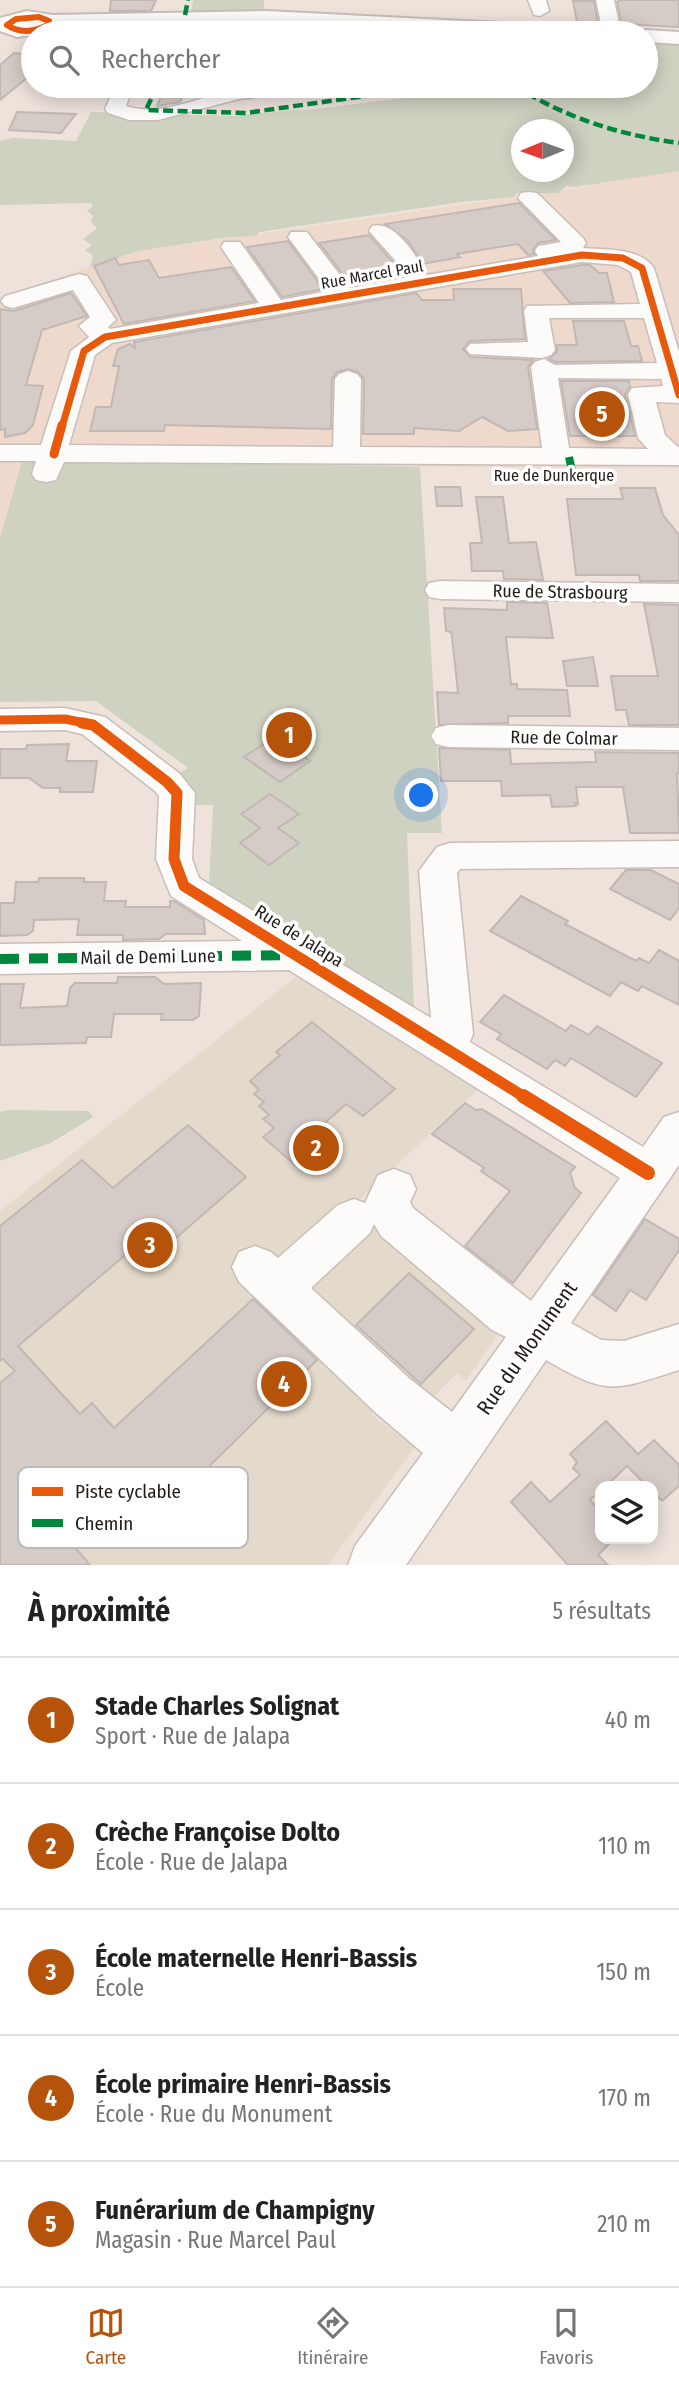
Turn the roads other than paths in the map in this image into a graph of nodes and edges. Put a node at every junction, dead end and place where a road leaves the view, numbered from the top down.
1 (605, 0) edge
2 (21, 19) edge
3 (58, 21) edge
4 (215, 21) edge
5 (288, 21) edge
6 (609, 21) edge
7 (658, 37) edge
8 (679, 38) edge
9 (119, 98) edge
10 (186, 98) edge
11 (219, 98) edge
12 (193, 106) junction
13 (529, 198) dead end
14 (380, 230) dead end
15 (299, 237) dead end
16 (232, 247) dead end
17 (468, 258) dead end
18 (520, 266) junction
19 (421, 282) junction
20 (484, 285) dead end
21 (343, 295) junction
22 (13, 301) dead end
23 (274, 307) junction
24 (536, 310) junction
25 (664, 315) edge
26 (105, 337) junction
27 (480, 349) dead end
28 (78, 368) junction
29 (107, 368) dead end
30 (348, 379) dead end
31 (676, 379) edge
32 (244, 433) dead end
33 (477, 435) dead end
34 (507, 435) dead end
35 (395, 440) dead end
36 (556, 446) junction
37 (346, 448) junction
38 (0, 453) edge
39 (304, 456) junction
40 (677, 463) edge
41 (50, 464) junction
42 (433, 466) junction
43 (440, 590) dead end
44 (679, 593) edge
45 (0, 720) edge
46 (448, 736) dead end
47 (679, 740) edge
48 (679, 853) edge
49 (296, 955) junction
50 (0, 959) edge
51 (445, 1048) junction
52 (679, 1130) edge
53 (648, 1173) junction
54 (394, 1189) dead end
55 (354, 1219) dead end
56 (537, 1332) junction
57 (679, 1347) edge
58 (457, 1449) junction
59 (374, 1565) edge

1 - 6 street
2 - 3 main road
4 - 5 main road
7 - 8 main road
9 - 12 street
10 - 12 street
11 - 12 street
13 - 18 street
14 - 19 street
15 - 21 street
16 - 23 street
17 - 18 street
18 - 19 street, Rue Marcel Paul
18 - 20 street
18 - 24 street
18 - 25 street, Rue Marcel Paul
19 - 21 street, Rue Marcel Paul
21 - 23 street, Rue Marcel Paul
22 - 26 street
23 - 26 street, Rue Marcel Paul
24 - 25 street
24 - 27 street
25 - 31 street, Rue Marcel Paul
26 - 28 street
28 - 29 street
28 - 41 street
30 - 37 street
31 - 36 street
31 - 40 street
32 - 39 street
33 - 42 street
34 - 36 street
35 - 37 street
36 - 40 street
36 - 42 street
37 - 39 street
37 - 42 street
38 - 41 street
39 - 41 street
40 - 42 street, Rue de Dunkerque
43 - 44 street, Rue de Strasbourg
45 - 49 street, Rue de Jalapa
46 - 47 street, Rue de Colmar
48 - 51 street
49 - 50 street, Mail de Demi Lune
49 - 51 street, Rue de Jalapa
51 - 53 street, Rue de Jalapa
52 - 53 street, Rue du Monument
53 - 56 street, Rue du Monument
54 - 56 street
55 - 58 street
56 - 57 street
56 - 58 street, Rue du Monument
58 - 59 street, Rue du Monument

